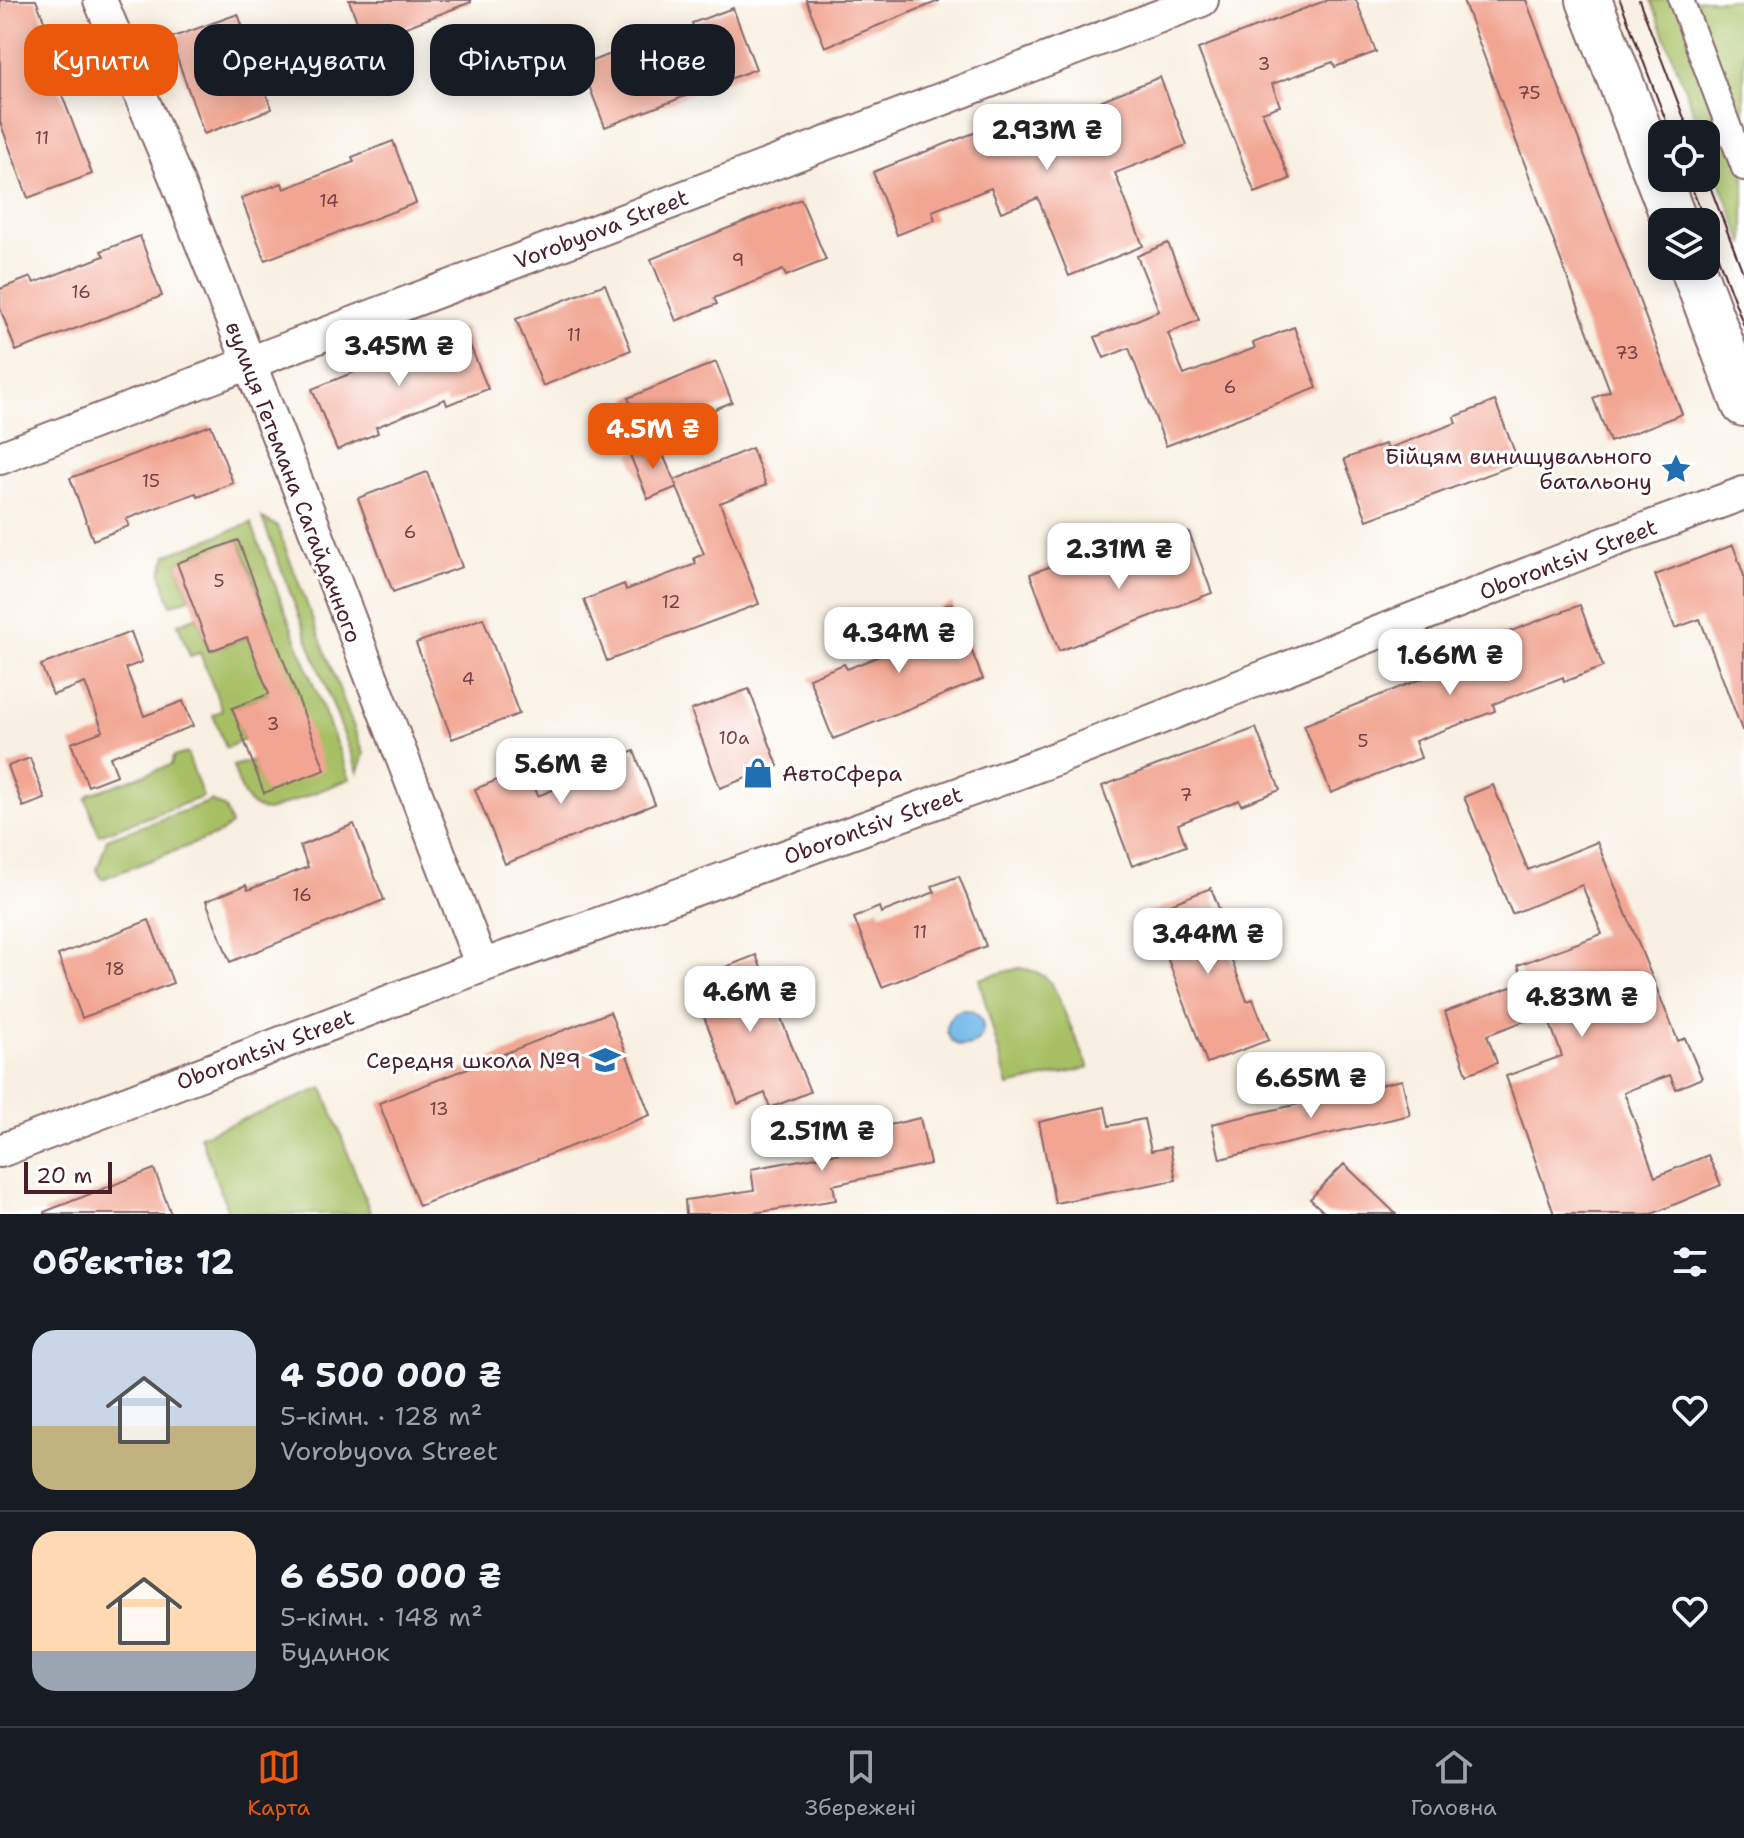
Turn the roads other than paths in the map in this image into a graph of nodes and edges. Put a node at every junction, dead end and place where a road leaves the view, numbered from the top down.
1 (100, 0) edge
2 (1202, 0) edge
3 (1589, 0) edge
4 (1681, 0) edge
5 (1744, 168) edge
6 (1670, 208) edge
7 (1697, 280) edge
8 (248, 364) junction
9 (1744, 404) edge
10 (0, 458) edge
11 (1744, 493) edge
12 (482, 966) junction
13 (0, 1151) edge

1 - 8 street, вулиця Гетьмана Сагайдачного
2 - 8 street, Vorobyova Street
3 - 6 main road
4 - 5 street
7 - 9 main road
8 - 10 street, Vorobyova Street
8 - 12 street, вулиця Гетьмана Сагайдачного
11 - 12 street, Oborontsiv Street
12 - 13 street, Oborontsiv Street

